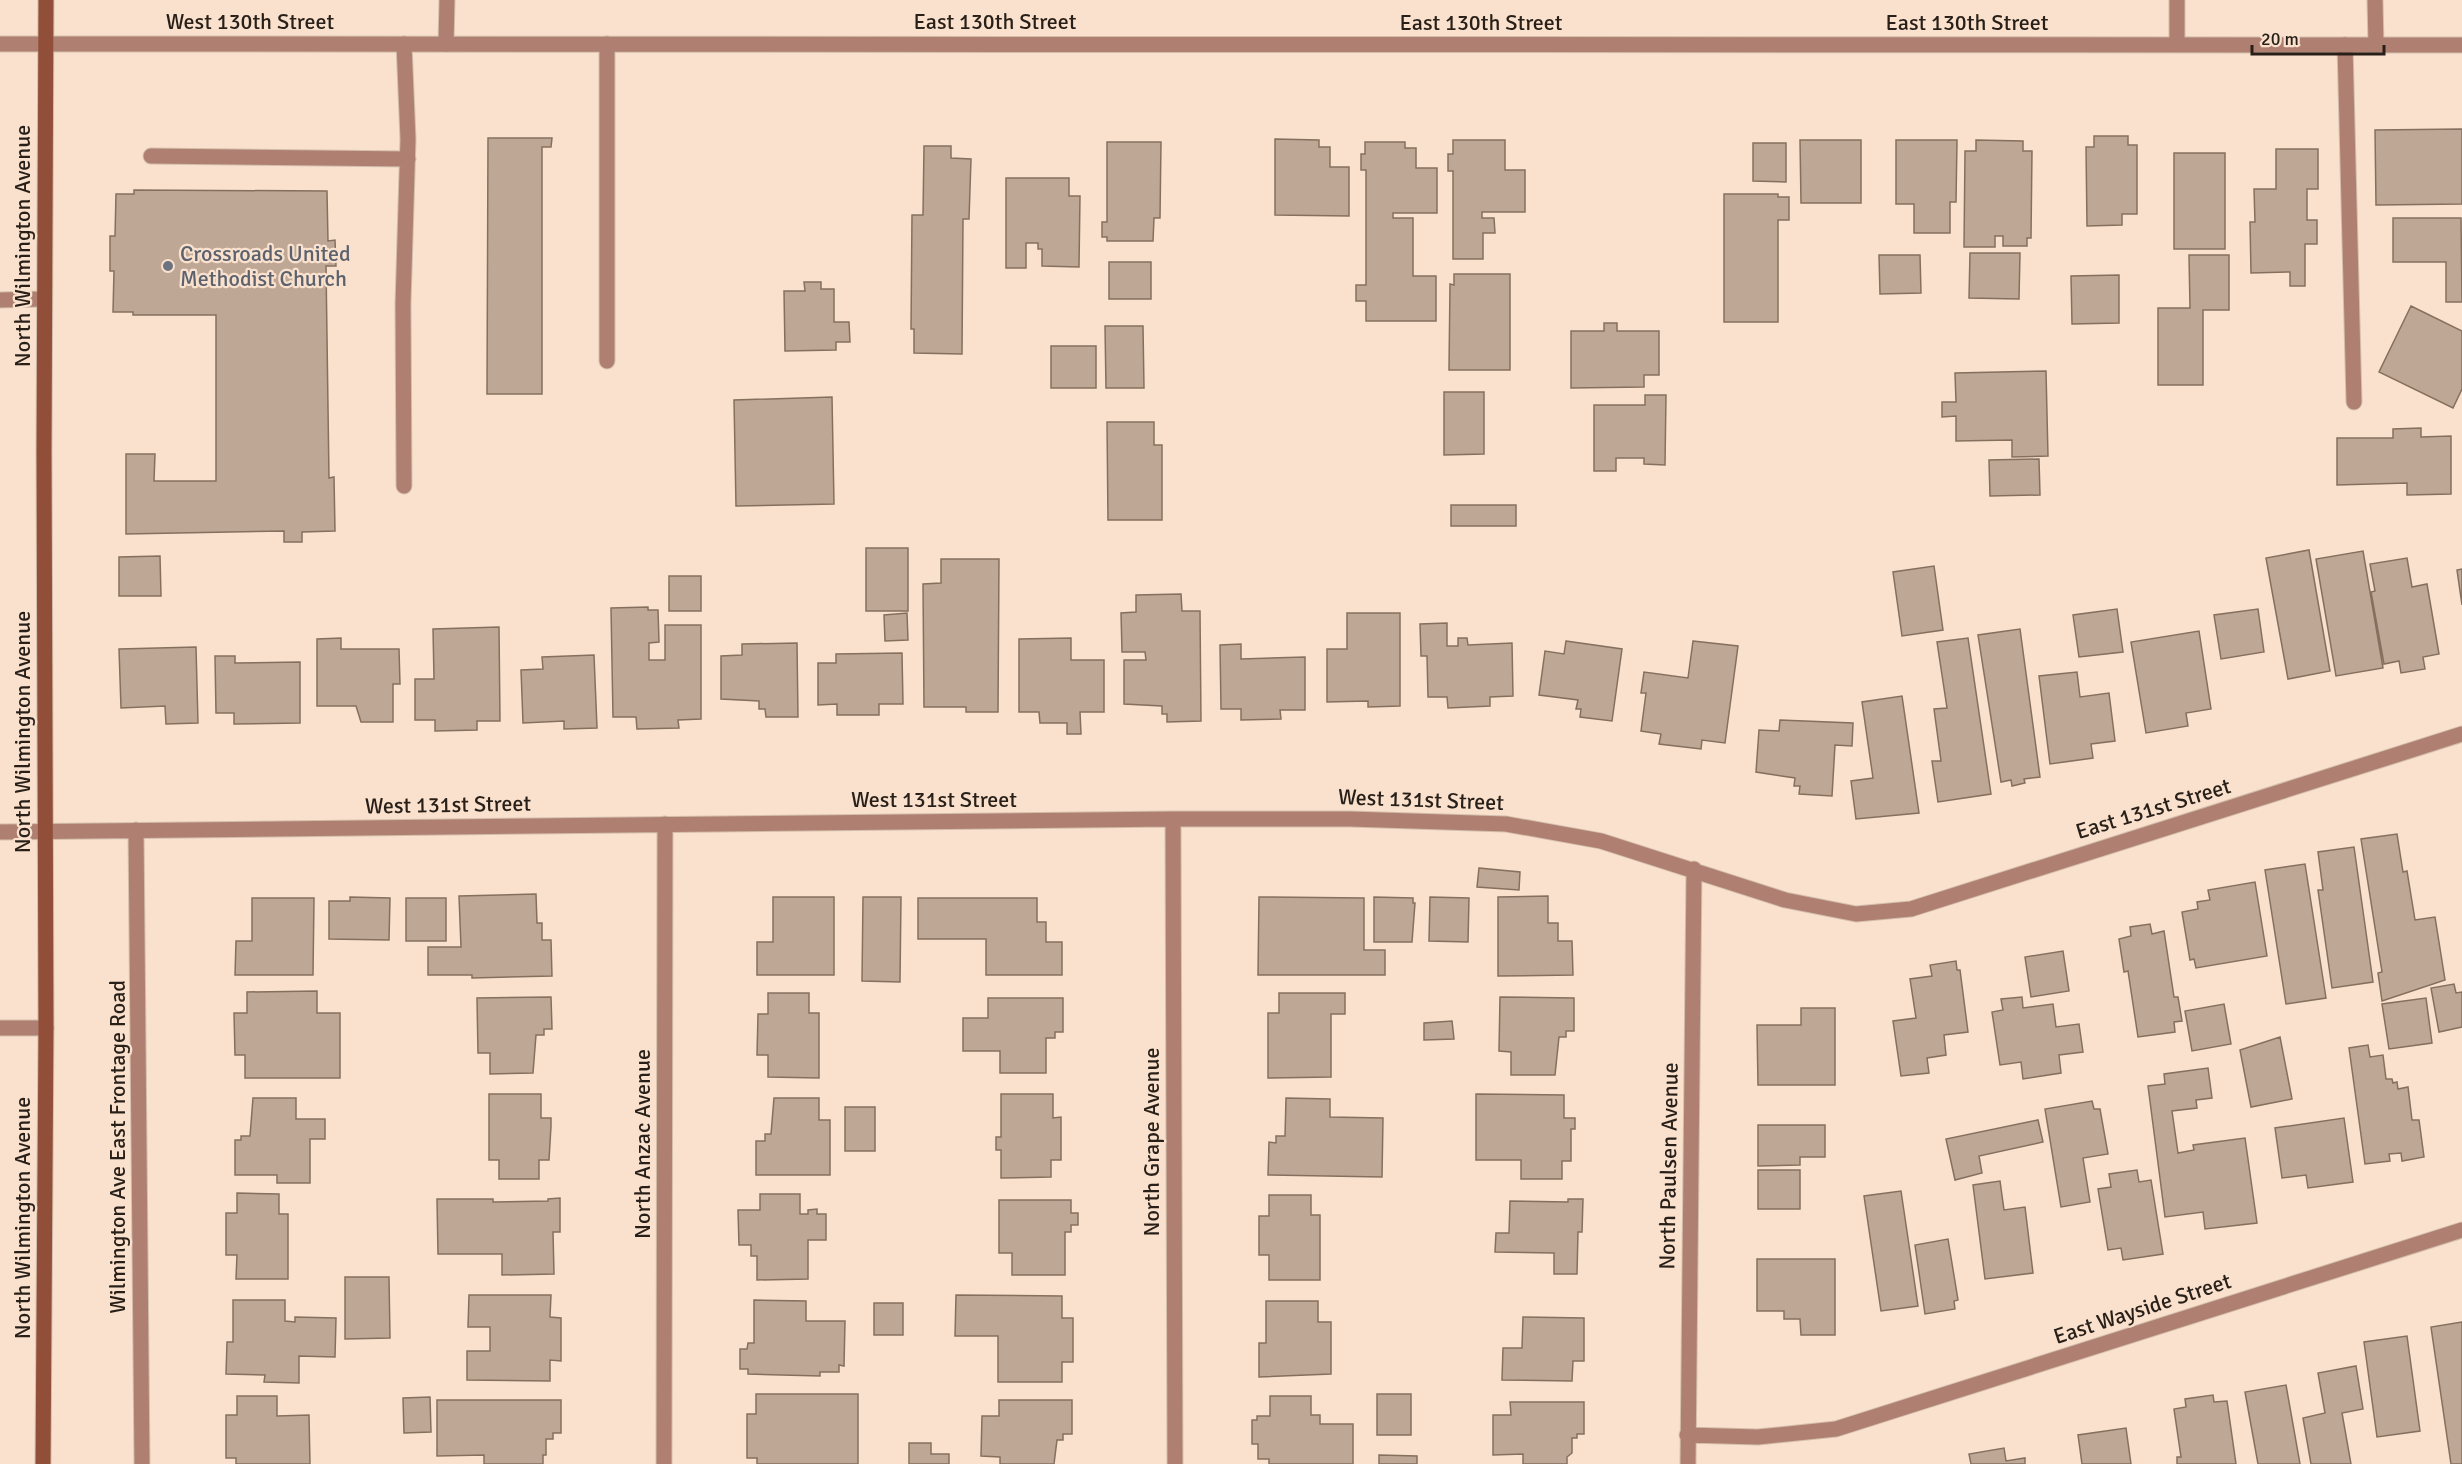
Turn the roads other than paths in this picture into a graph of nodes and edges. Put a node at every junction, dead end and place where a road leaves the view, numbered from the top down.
1 (46, 0) edge
2 (447, 0) edge
3 (2177, 0) edge
4 (2375, 0) edge
5 (0, 44) edge
6 (46, 44) junction
7 (405, 44) junction
8 (446, 44) junction
9 (500, 44) joint
10 (607, 44) junction
11 (2177, 44) junction
12 (2345, 45) junction
13 (2376, 45) junction
14 (2462, 45) edge
15 (151, 156) dead end
16 (408, 159) junction
17 (44, 299) junction
18 (0, 300) edge
19 (607, 361) dead end
20 (2354, 402) dead end
21 (405, 486) dead end
22 (2462, 734) edge
23 (1173, 819) junction
24 (665, 824) junction
25 (136, 830) junction
26 (44, 831) junction
27 (0, 832) edge
28 (1694, 869) junction
29 (1856, 915) joint
30 (0, 1028) edge
31 (46, 1028) junction
32 (2462, 1230) edge
33 (1688, 1435) junction
34 (43, 1464) edge
35 (142, 1464) edge
36 (664, 1464) edge
37 (1175, 1464) edge
38 (1688, 1464) edge

1 - 6 main road, North Wilmington Avenue
2 - 8 street
3 - 11 street
4 - 13 street
5 - 6 street, West 130th Street
6 - 7 street, West 130th Street
6 - 17 main road, North Wilmington Avenue
7 - 8 street, West 130th Street
7 - 16 street
8 - 9 street, West 130th Street
9 - 10 street, East 130th Street
10 - 11 street, East 130th Street
10 - 19 street
11 - 12 street, East 130th Street
12 - 13 street, East 130th Street
12 - 20 street
13 - 14 street, East 130th Street
15 - 16 street
16 - 21 street
17 - 18 street
17 - 26 main road, North Wilmington Avenue
22 - 29 street, East 131st Street
23 - 24 street, West 131st Street
23 - 28 street, West 131st Street
23 - 37 street, North Grape Avenue
24 - 25 street, West 131st Street
24 - 36 street, North Anzac Avenue
25 - 26 street, West 131st Street
25 - 35 street, Wilmington Ave East Frontage Road
26 - 27 street, West 131st Street
26 - 31 main road, North Wilmington Avenue
28 - 29 street, West 131st Street
28 - 33 street, North Paulsen Avenue
30 - 31 street
31 - 34 main road, North Wilmington Avenue
32 - 33 street, East Wayside Street
33 - 38 street, North Paulsen Avenue

